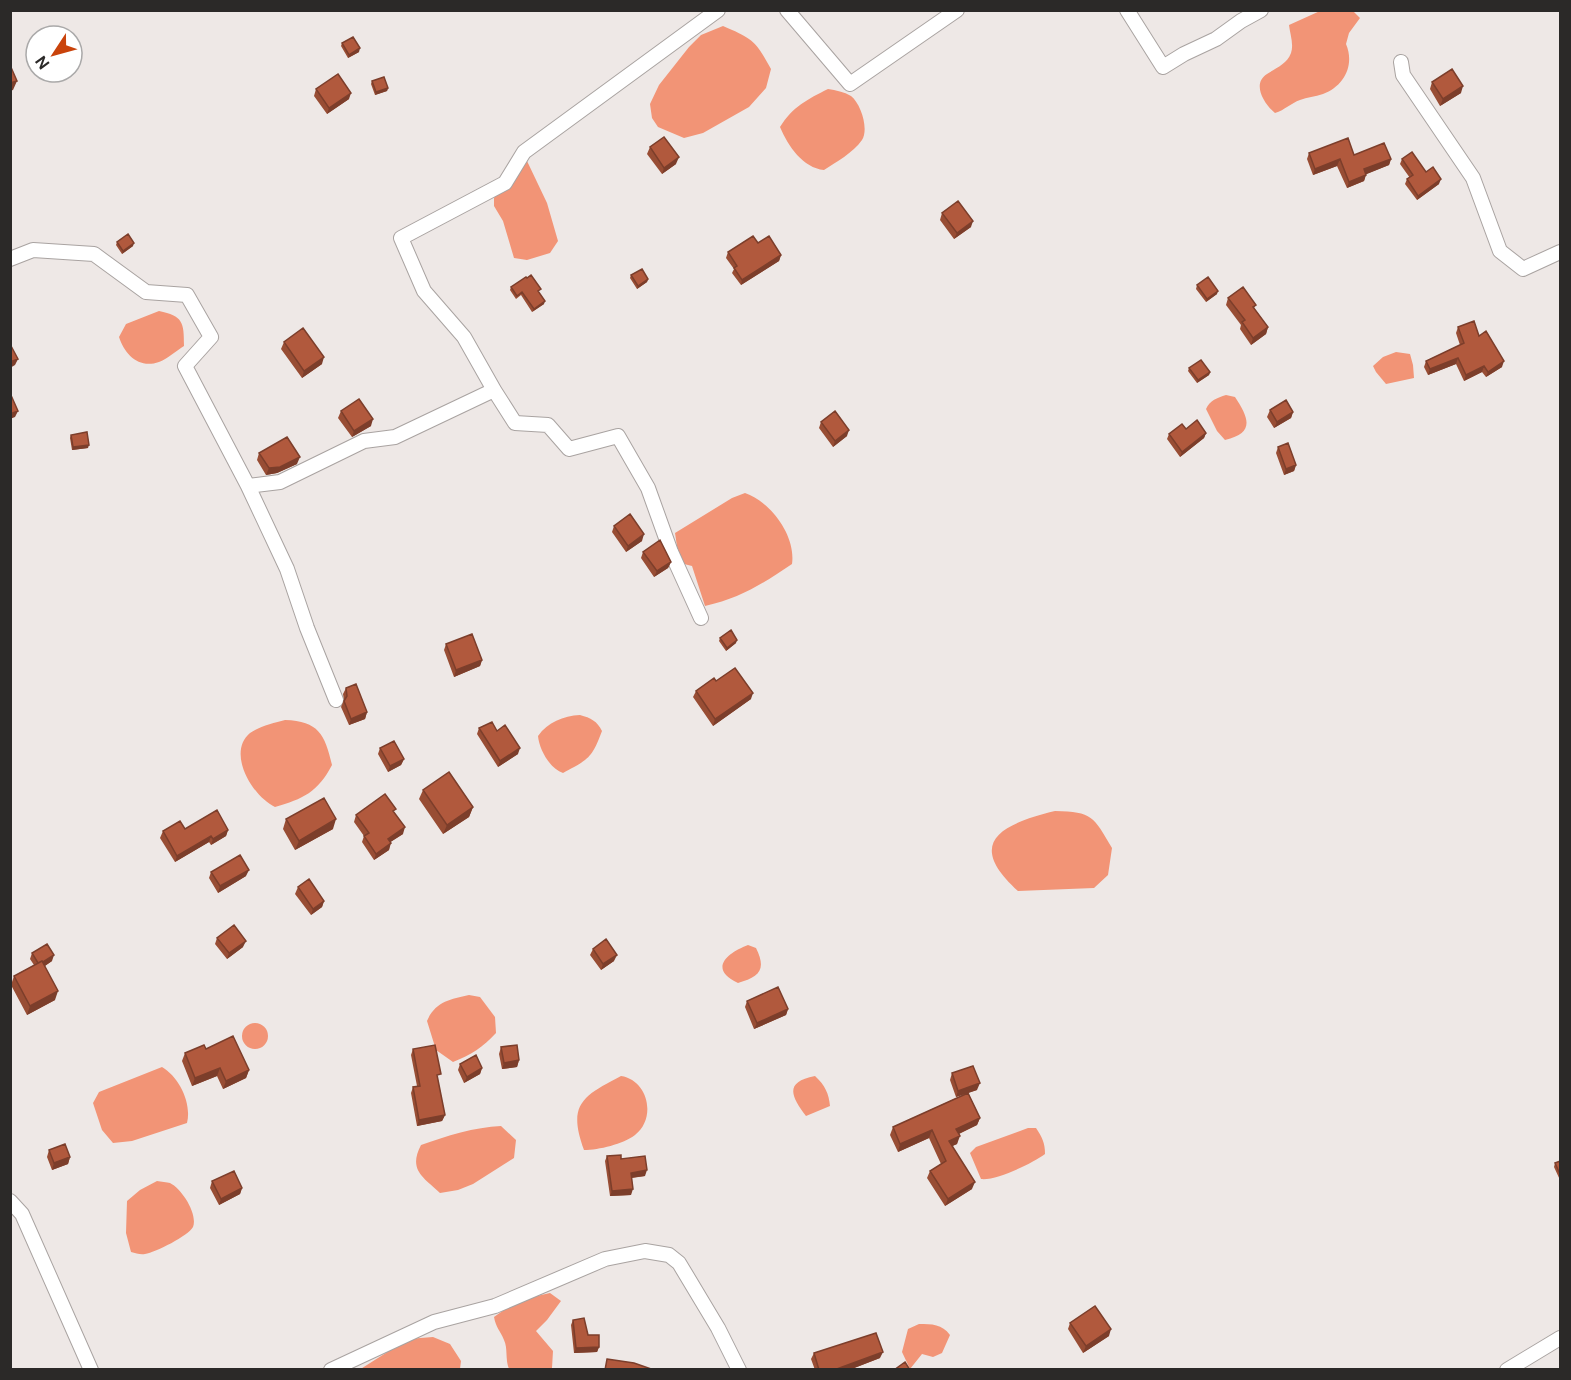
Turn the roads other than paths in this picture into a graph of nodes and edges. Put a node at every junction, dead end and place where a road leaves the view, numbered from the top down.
1 (718, 10) edge
2 (788, 10) edge
3 (957, 10) edge
4 (1127, 10) edge
5 (1261, 10) edge
6 (1401, 62) dead end
7 (1560, 252) edge
8 (10, 259) edge
9 (494, 390) junction
10 (248, 486) junction
11 (701, 618) dead end
12 (336, 700) dead end
13 (10, 1201) edge
14 (1560, 1338) edge
15 (91, 1370) edge
16 (331, 1370) edge
17 (739, 1370) edge
18 (1508, 1370) edge

1 - 9 street
2 - 3 street
4 - 5 street
6 - 7 street
8 - 10 street
9 - 10 street
9 - 11 street
10 - 12 street
13 - 15 street
14 - 18 street
16 - 17 street

